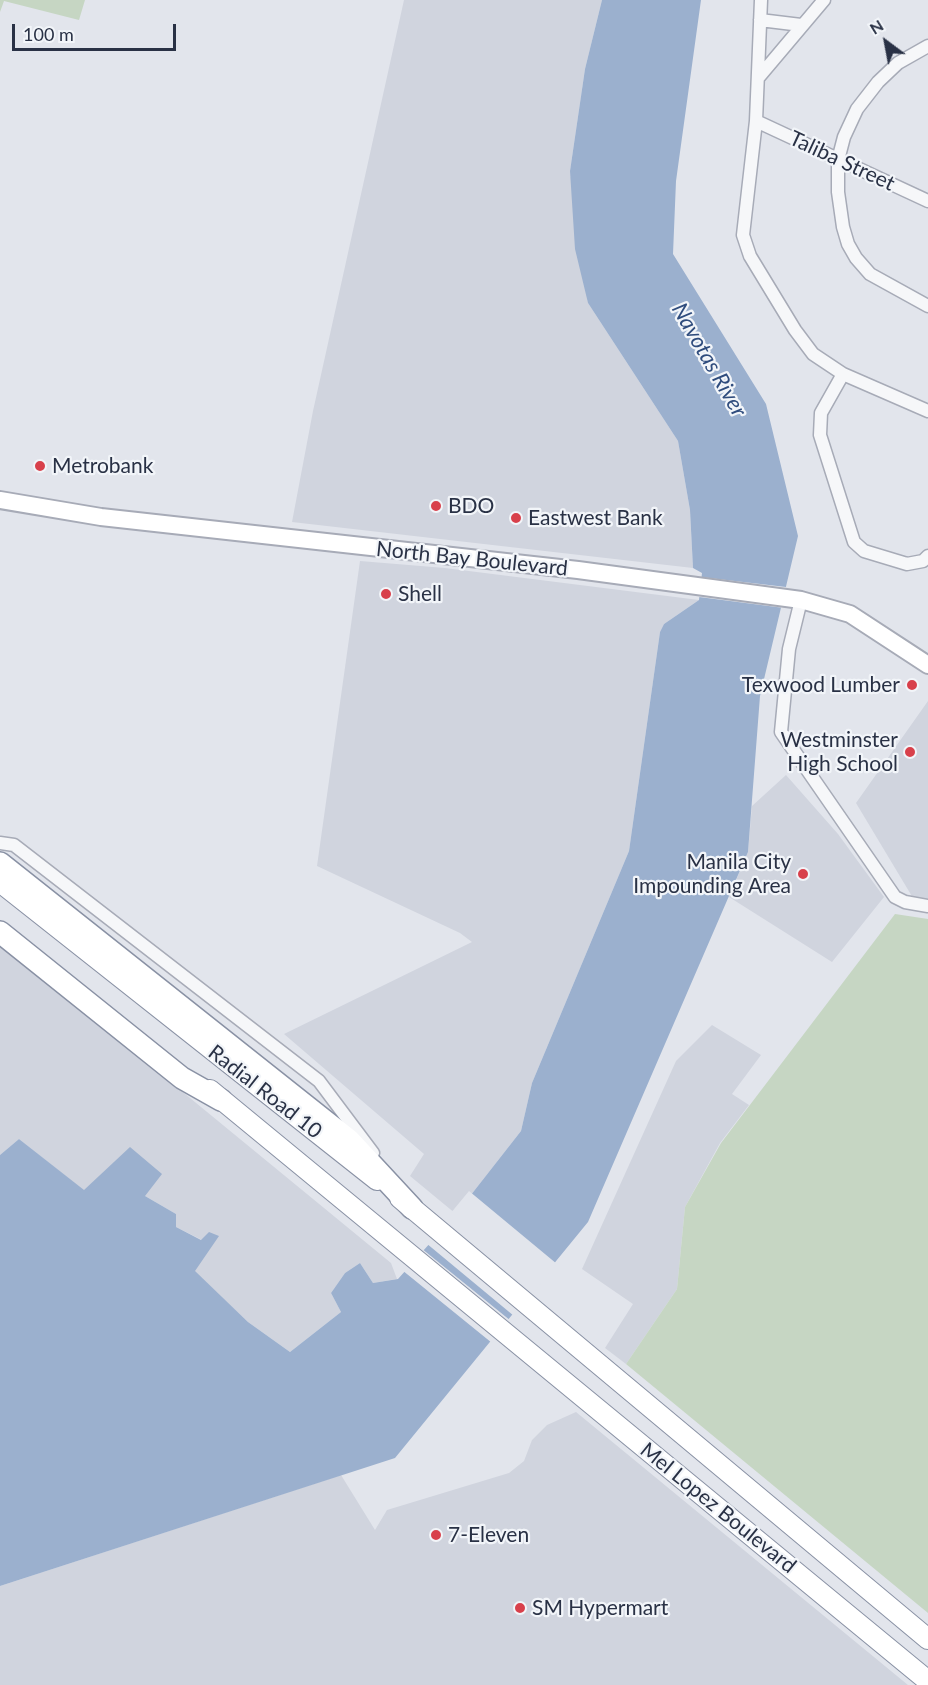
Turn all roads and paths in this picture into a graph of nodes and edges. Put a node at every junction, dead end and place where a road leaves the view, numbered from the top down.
1 (761, 0) edge
2 (824, 0) edge
3 (760, 20) junction
4 (801, 25) junction
5 (928, 46) edge
6 (759, 77) junction
7 (756, 121) junction
8 (838, 160) junction
9 (928, 201) edge
10 (928, 306) edge
11 (843, 374) junction
12 (928, 411) edge
13 (0, 500) edge
14 (928, 556) edge
15 (793, 598) junction
16 (928, 665) edge
17 (0, 843) edge
18 (0, 863) edge
19 (0, 882) edge
20 (928, 906) edge
21 (0, 921) edge
22 (0, 932) edge
23 (221, 1100) junction
24 (412, 1208) junction
25 (527, 1305) joint
26 (506, 1336) joint
27 (928, 1639) edge
28 (928, 1681) edge

1 - 3 street
2 - 4 street
3 - 4 street
3 - 6 street
4 - 6 street
5 - 8 street
6 - 7 street
7 - 8 street, Taliba Street
7 - 11 street
8 - 9 street, Taliba Street
8 - 10 street
11 - 12 street
11 - 14 street
13 - 15 main road, North Bay Boulevard
15 - 16 main road, North Bay Boulevard
15 - 20 street
17 - 24 street
18 - 24 highway
19 - 24 highway, Radial Road 10
21 - 23 highway, Radial Road 10
22 - 23 highway
23 - 26 highway, Radial Road 10
24 - 25 highway, Radial Road 10
25 - 27 highway, Mel Lopez Boulevard
26 - 28 highway, Mel Lopez Boulevard

